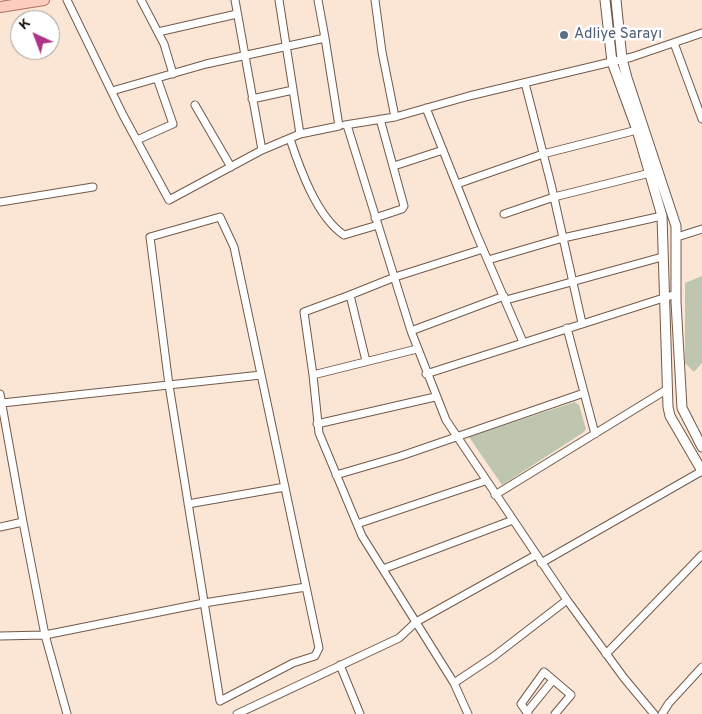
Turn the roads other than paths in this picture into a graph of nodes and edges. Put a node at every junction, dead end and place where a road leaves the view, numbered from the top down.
1 (44, 0) edge
2 (67, 0) edge
3 (141, 0) edge
4 (235, 0) edge
5 (278, 0) edge
6 (318, 0) edge
7 (375, 0) edge
8 (605, 0) edge
9 (616, 0) edge
10 (0, 7) edge
11 (237, 14) junction
12 (158, 32) junction
13 (702, 33) edge
14 (325, 38) junction
15 (674, 42) junction
16 (286, 47) junction
17 (244, 56) junction
18 (622, 59) junction
19 (612, 62) junction
20 (173, 74) junction
21 (157, 78) junction
22 (525, 83) junction
23 (112, 90) junction
24 (293, 90) junction
25 (252, 99) junction
26 (195, 105) dead end
27 (426, 108) junction
28 (395, 117) junction
29 (380, 119) junction
30 (702, 119) edge
31 (347, 125) junction
32 (339, 126) junction
33 (637, 130) junction
34 (300, 134) junction
35 (290, 139) junction
36 (137, 140) junction
37 (262, 150) junction
38 (443, 150) junction
39 (544, 154) junction
40 (394, 166) junction
41 (231, 167) junction
42 (650, 173) junction
43 (457, 184) junction
44 (93, 187) dead end
45 (554, 197) junction
46 (0, 202) edge
47 (504, 214) dead end
48 (662, 216) junction
49 (377, 222) junction
50 (702, 229) edge
51 (677, 237) junction
52 (563, 238) junction
53 (483, 249) junction
54 (662, 257) junction
55 (488, 260) junction
56 (395, 277) junction
57 (573, 282) junction
58 (676, 294) junction
59 (350, 295) junction
60 (505, 298) junction
61 (664, 298) junction
62 (582, 323) junction
63 (567, 328) junction
64 (411, 331) junction
65 (523, 342) junction
66 (417, 349) junction
67 (366, 360) junction
68 (426, 374) junction
69 (260, 375) junction
70 (313, 375) junction
71 (169, 385) junction
72 (666, 390) junction
73 (584, 393) junction
74 (0, 394) edge
75 (435, 396) junction
76 (2, 403) junction
77 (317, 424) junction
78 (595, 434) junction
79 (457, 437) junction
80 (702, 447) edge
81 (702, 471) edge
82 (336, 475) junction
83 (485, 481) junction
84 (284, 487) junction
85 (495, 495) junction
86 (188, 504) junction
87 (513, 520) junction
88 (23, 522) junction
89 (357, 524) junction
90 (0, 527) edge
91 (536, 555) junction
92 (702, 555) edge
93 (541, 563) junction
94 (383, 569) junction
95 (306, 587) junction
96 (567, 600) junction
97 (204, 603) junction
98 (416, 622) junction
99 (45, 635) junction
100 (0, 636) edge
101 (606, 654) junction
102 (340, 665) junction
103 (702, 669) edge
104 (553, 680) junction
105 (454, 683) junction
106 (527, 713) edge
107 (66, 714) edge
108 (237, 714) edge
109 (360, 714) edge
110 (468, 714) edge
111 (555, 714) edge
112 (654, 714) edge
113 (662, 714) edge

1 - 10 main road
2 - 23 street
3 - 12 street
4 - 11 street
5 - 16 street
6 - 14 street
7 - 28 street
8 - 19 street
9 - 18 street
11 - 12 street
11 - 17 street
12 - 20 street
13 - 15 street
14 - 16 street
14 - 32 street
15 - 18 street
15 - 30 street
16 - 17 street
16 - 24 street
17 - 20 street
17 - 25 street
18 - 19 street
18 - 51 street
19 - 22 street
19 - 33 street
20 - 21 street
21 - 23 street
21 - 36 street
22 - 27 street
22 - 39 street
23 - 36 street
24 - 25 street
24 - 34 street
25 - 37 street
26 - 41 street
27 - 28 street
27 - 38 street
28 - 29 street
29 - 31 street
29 - 40 street
31 - 32 street
31 - 49 street
32 - 34 street
33 - 39 street
33 - 42 street
34 - 35 street
35 - 37 street
35 - 49 street
36 - 41 street
37 - 41 street
38 - 40 street
38 - 43 street
39 - 43 street
39 - 45 street
40 - 49 street
42 - 45 street
42 - 48 street
43 - 53 street
44 - 46 street
45 - 47 street
45 - 52 street
48 - 52 street
48 - 54 street
49 - 56 street
50 - 51 street
51 - 58 street
52 - 55 street
52 - 57 street
53 - 55 street
53 - 56 street
54 - 57 street
54 - 61 street
55 - 60 street
56 - 59 street
56 - 64 street
57 - 60 street
57 - 62 street
58 - 61 street
58 - 80 street
59 - 67 street
59 - 70 street
60 - 64 street
60 - 65 street
61 - 62 street
61 - 72 street
62 - 63 street
63 - 65 street
63 - 73 street
64 - 66 street
65 - 68 street
66 - 67 street
66 - 68 street
67 - 70 street
68 - 75 street
69 - 71 street
69 - 71 street
69 - 84 street
70 - 77 street
71 - 76 street
71 - 86 street
72 - 78 street
72 - 81 street
73 - 78 street
73 - 79 street
74 - 76 street
75 - 77 street
75 - 79 street
76 - 88 street
77 - 82 street
78 - 85 street
79 - 82 street
79 - 83 street
81 - 93 street
82 - 89 street
83 - 85 street
83 - 89 street
84 - 86 street
84 - 95 street
85 - 87 street
86 - 97 street
87 - 91 street
87 - 94 street
88 - 90 street
88 - 99 street
89 - 94 street
91 - 93 street
91 - 98 street
92 - 101 street
93 - 96 street
94 - 98 street
95 - 97 street
95 - 97 street
96 - 101 street
96 - 105 street
97 - 99 street
98 - 102 street
98 - 105 street
99 - 100 street
99 - 107 street
101 - 112 street
102 - 108 street
102 - 109 street
103 - 113 street
104 - 106 street
104 - 106 street
104 - 111 street
105 - 110 street

